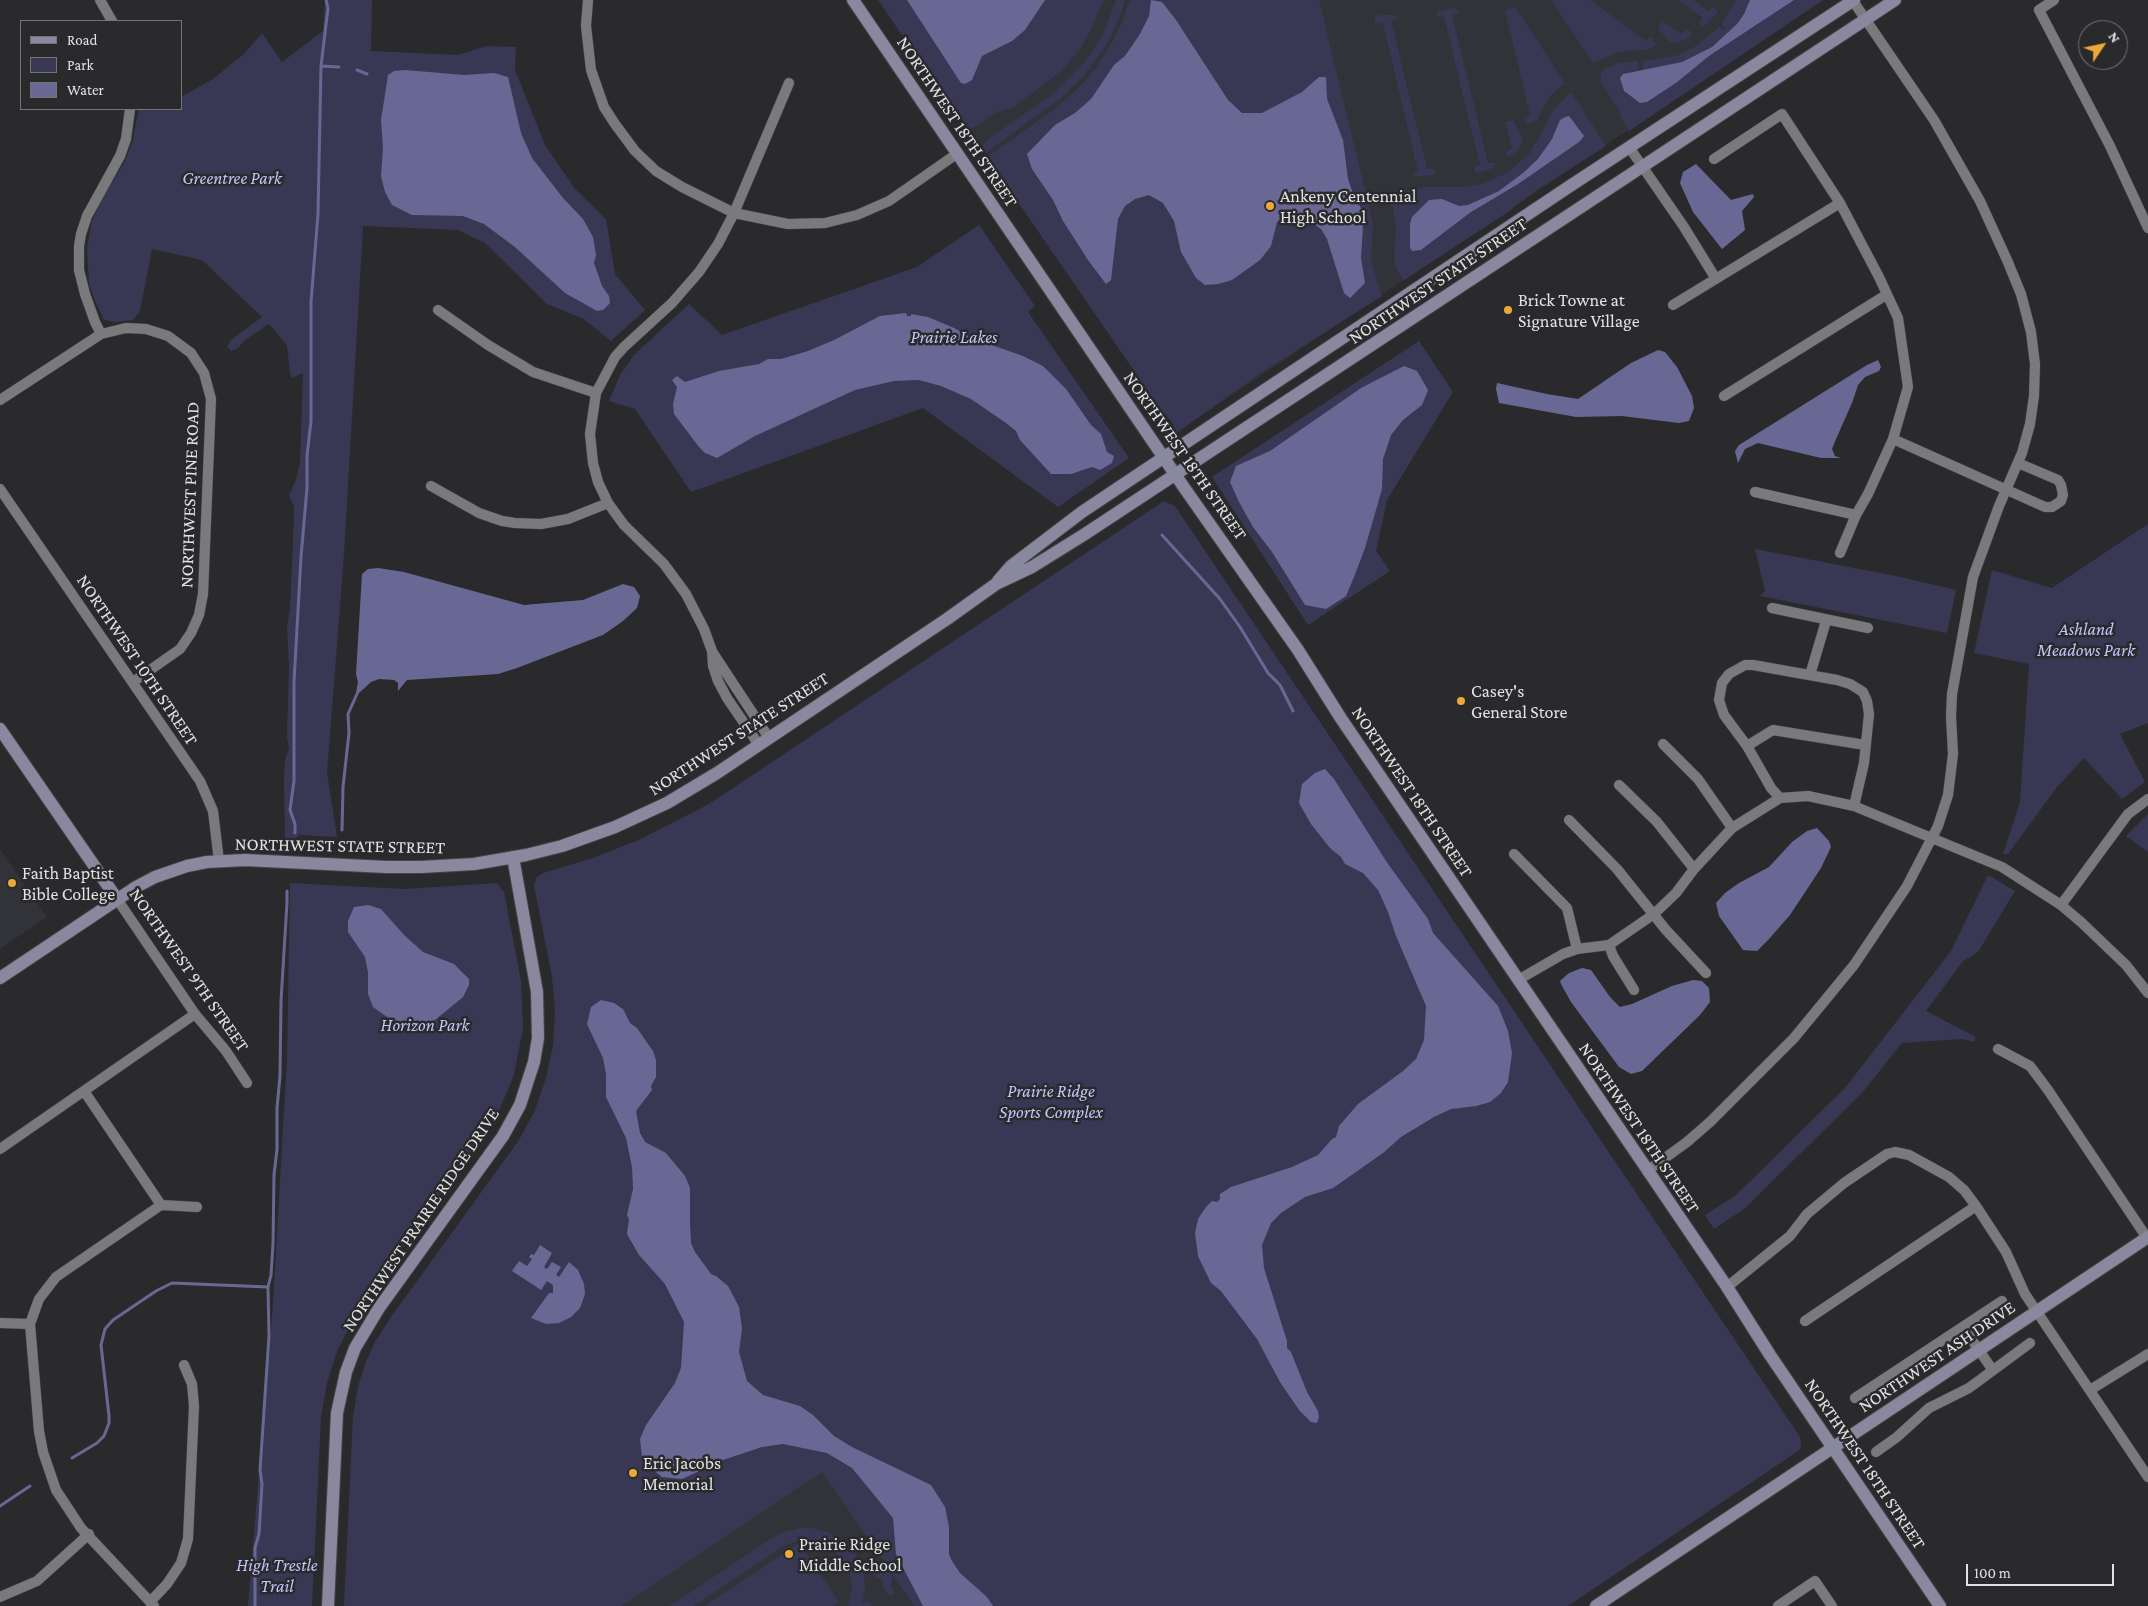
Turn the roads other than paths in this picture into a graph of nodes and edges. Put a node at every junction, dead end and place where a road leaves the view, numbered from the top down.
1 (100, 0) edge
2 (588, 0) edge
3 (852, 0) edge
4 (1853, 0) edge
5 (1895, 0) edge
6 (2054, 0) edge
7 (111, 20) edge
8 (1866, 20) junction
9 (789, 83) dead end
10 (130, 110) edge
11 (1629, 147) junction
12 (958, 153) junction
13 (1714, 159) dead end
14 (1643, 166) junction
15 (1840, 203) junction
16 (734, 213) junction
17 (2148, 228) edge
18 (1716, 279) junction
19 (1886, 295) junction
20 (1673, 305) dead end
21 (438, 310) dead end
22 (101, 334) junction
23 (596, 393) junction
24 (1724, 396) dead end
25 (0, 400) edge
26 (1893, 439) junction
27 (1165, 457) junction
28 (2018, 463) junction
29 (1176, 473) junction
30 (431, 486) dead end
31 (0, 489) edge
32 (2007, 489) junction
33 (1755, 492) dead end
34 (608, 502) junction
35 (1856, 515) junction
36 (1840, 554) dead end
37 (996, 584) junction
38 (1772, 608) dead end
39 (1826, 621) junction
40 (1868, 628) dead end
41 (1810, 675) junction
42 (134, 682) junction
43 (0, 728) edge
44 (764, 741) junction
45 (1664, 744) dead end
46 (1866, 745) junction
47 (1747, 746) junction
48 (1619, 785) dead end
49 (1780, 798) junction
50 (2148, 799) edge
51 (1854, 806) junction
52 (1569, 820) dead end
53 (1732, 828) junction
54 (1932, 837) junction
55 (1514, 854) dead end
56 (513, 857) junction
57 (220, 861) junction
58 (1694, 869) junction
59 (117, 899) junction
60 (2061, 905) junction
61 (1654, 914) junction
62 (1609, 946) junction
63 (1577, 950) junction
64 (1706, 974) dead end
65 (0, 978) edge
66 (1518, 980) junction
67 (1634, 990) dead end
68 (2148, 993) edge
69 (195, 1014) junction
70 (1998, 1049) dead end
71 (247, 1083) dead end
72 (84, 1091) junction
73 (0, 1149) edge
74 (1647, 1171) junction
75 (161, 1205) junction
76 (1976, 1206) junction
77 (197, 1207) dead end
78 (2148, 1238) edge
79 (1727, 1287) junction
80 (2002, 1301) dead end
81 (2037, 1311) junction
82 (1805, 1321) dead end
83 (0, 1323) edge
84 (30, 1324) junction
85 (1963, 1327) junction
86 (2030, 1343) dead end
87 (1979, 1350) junction
88 (2148, 1354) edge
89 (184, 1364) dead end
90 (1992, 1369) junction
91 (2090, 1390) junction
92 (1855, 1398) dead end
93 (1833, 1447) junction
94 (1876, 1452) dead end
95 (2148, 1477) edge
96 (89, 1534) junction
97 (0, 1597) edge
98 (152, 1604) edge
99 (328, 1606) edge
100 (1596, 1606) edge
101 (1778, 1606) edge
102 (1832, 1606) edge
103 (1940, 1606) edge

1 - 7 street
2 - 16 street
3 - 12 main road, NORTHWEST 18TH STREET
4 - 8 street
4 - 11 main road, NORTHWEST STATE STREET
5 - 8 main road, NORTHWEST STATE STREET
6 - 17 street
8 - 14 main road, NORTHWEST STATE STREET
8 - 28 street
9 - 16 street
10 - 22 street
11 - 14 street
11 - 27 main road, NORTHWEST STATE STREET
12 - 16 street
12 - 27 main road, NORTHWEST 18TH STREET
13 - 15 street
14 - 18 street
14 - 29 main road, NORTHWEST STATE STREET
15 - 18 street
15 - 19 street
16 - 23 street
18 - 20 street
19 - 24 street
19 - 26 street
21 - 23 street
22 - 25 street
22 - 42 street, NORTHWEST PINE ROAD
23 - 34 street
26 - 32 street
26 - 35 street
27 - 29 main road, NORTHWEST 18TH STREET
27 - 37 main road, NORTHWEST STATE STREET
28 - 32 street
28 - 32 street
29 - 37 main road, NORTHWEST STATE STREET
29 - 66 main road, NORTHWEST 18TH STREET
30 - 34 street
31 - 42 street, NORTHWEST 10TH STREET
32 - 54 street
33 - 35 street
34 - 44 street
35 - 36 street
37 - 44 main road, NORTHWEST STATE STREET
38 - 39 street
39 - 40 street
39 - 41 street
41 - 46 street
41 - 47 street
42 - 57 street, NORTHWEST 10TH STREET
43 - 59 main road, NORTHWEST 9TH STREET
44 - 56 main road, NORTHWEST STATE STREET
45 - 53 street
46 - 47 street
46 - 51 street
47 - 49 street
48 - 58 street
49 - 51 street
49 - 53 street
50 - 60 street
51 - 54 street
52 - 61 street
53 - 58 street
54 - 60 street
54 - 74 street
55 - 63 street
56 - 57 main road, NORTHWEST STATE STREET
56 - 99 main road, NORTHWEST PRAIRIE RIDGE DRIVE
57 - 59 main road, NORTHWEST STATE STREET
58 - 61 street
59 - 65 main road, NORTHWEST STATE STREET
59 - 69 street, NORTHWEST 9TH STREET
60 - 68 street
61 - 62 street
61 - 64 street
62 - 63 street
62 - 67 street
63 - 66 street
66 - 74 main road, NORTHWEST 18TH STREET
69 - 71 street, NORTHWEST 9TH STREET
69 - 72 street
70 - 78 street
72 - 73 street
72 - 75 street
74 - 79 main road, NORTHWEST 18TH STREET
75 - 77 street
75 - 84 street
76 - 79 street
76 - 81 street
76 - 82 street
78 - 81 main road, NORTHWEST ASH DRIVE
79 - 93 main road, NORTHWEST 18TH STREET
80 - 85 street
81 - 87 main road, NORTHWEST ASH DRIVE
81 - 91 street
83 - 84 street
84 - 96 street
85 - 87 street
85 - 92 street
86 - 90 street
87 - 90 street
87 - 93 main road, NORTHWEST ASH DRIVE
88 - 91 street
89 - 98 street
90 - 94 street
91 - 95 street
93 - 100 main road, NORTHWEST ASH DRIVE
93 - 103 main road, NORTHWEST 18TH STREET
96 - 97 street
96 - 98 street
101 - 102 street

